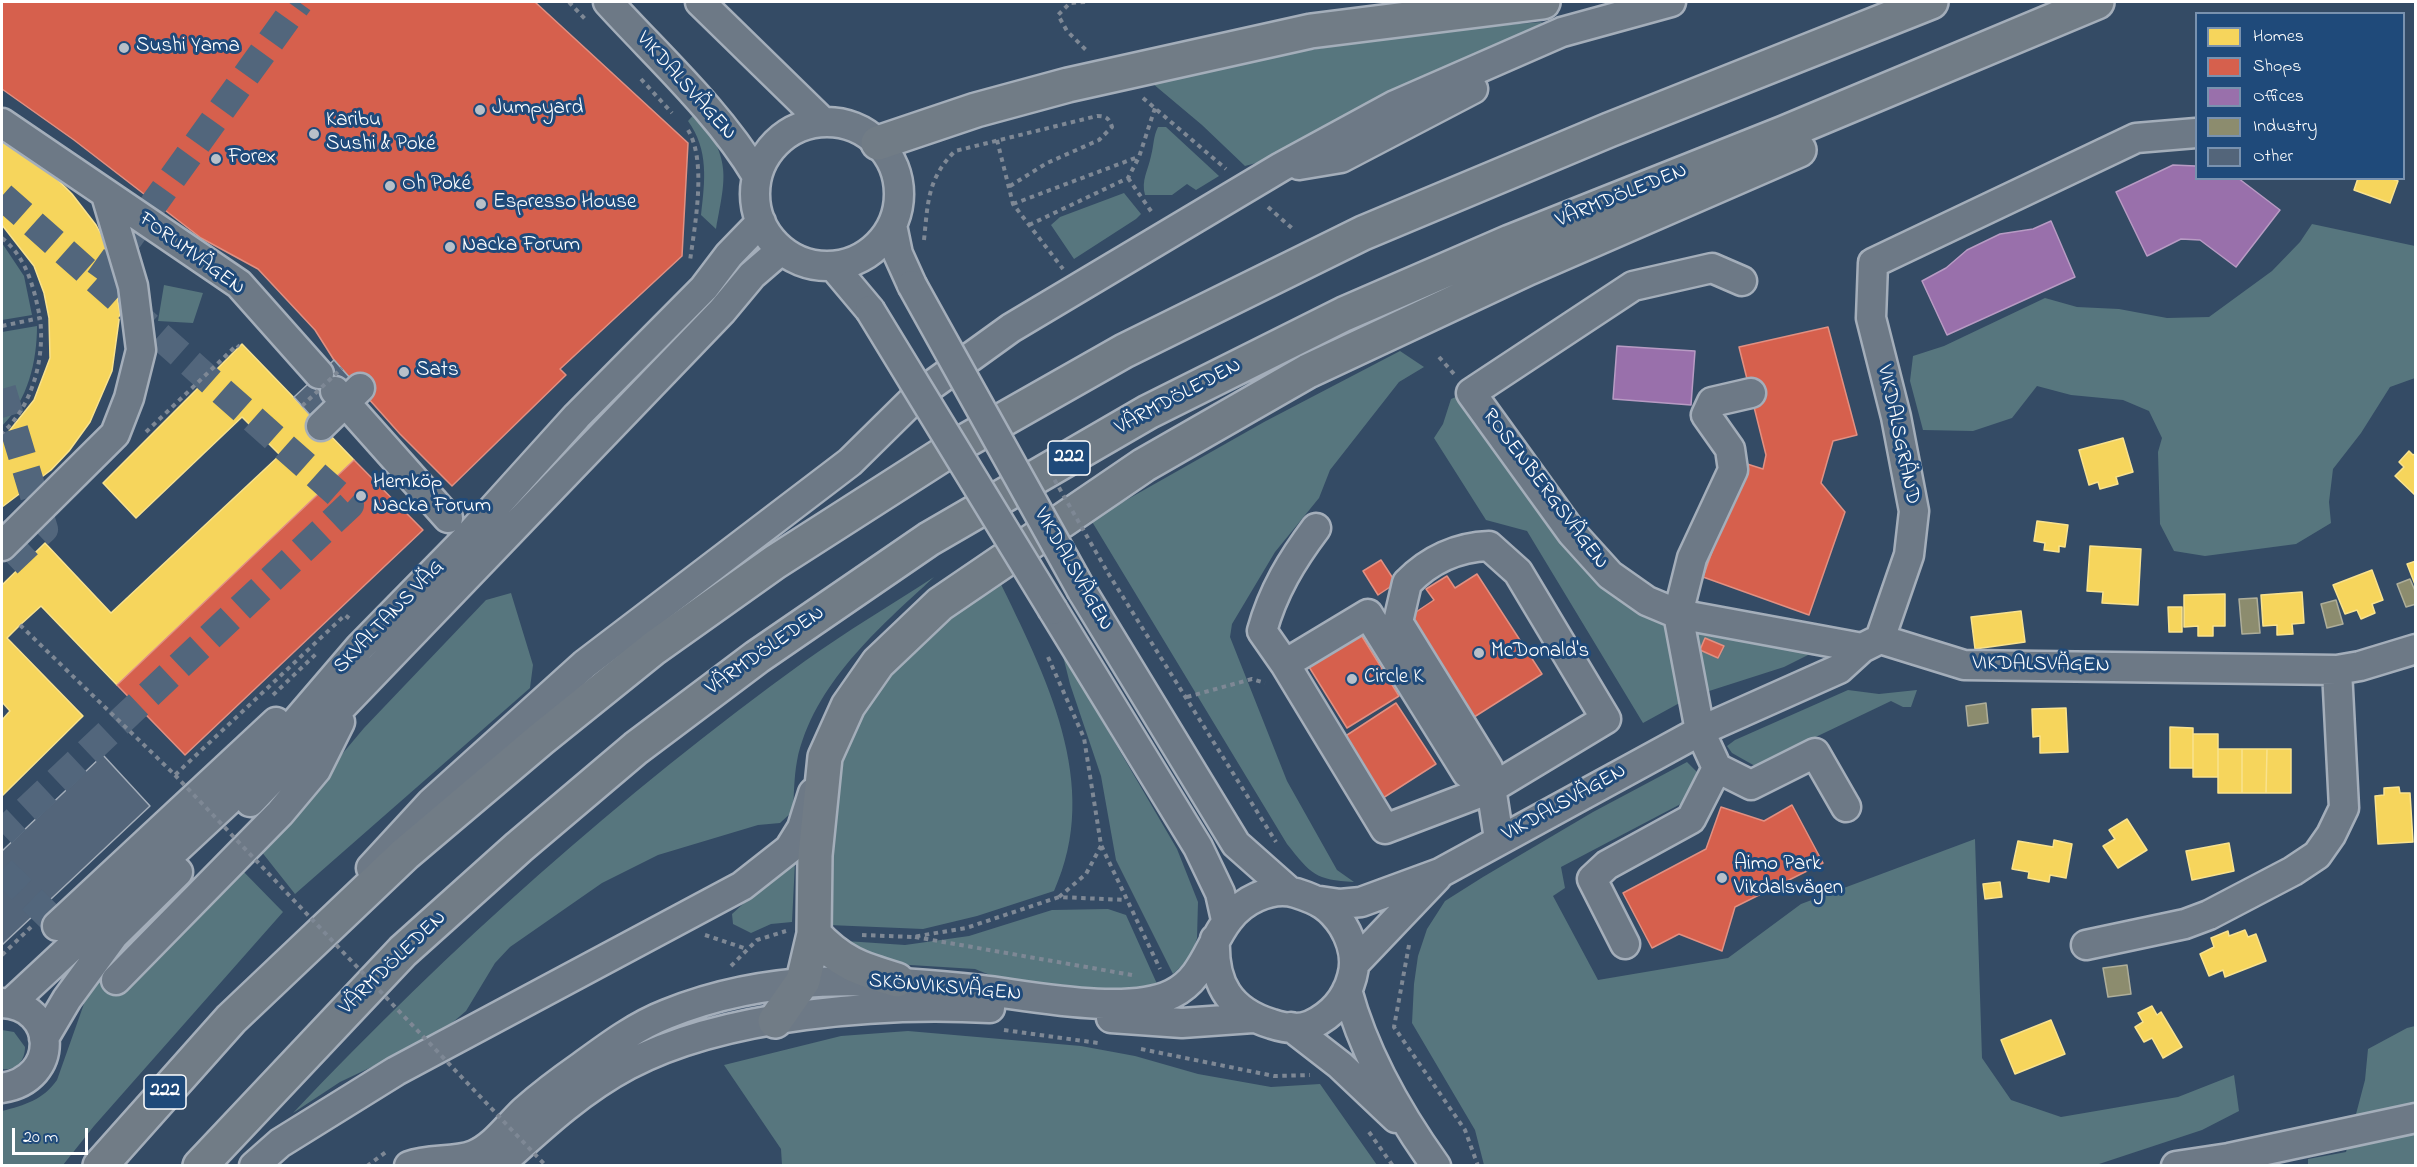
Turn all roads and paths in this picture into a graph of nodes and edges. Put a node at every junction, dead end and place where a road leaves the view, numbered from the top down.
1 (568, 2) edge
2 (608, 2) edge
3 (700, 2) edge
4 (1085, 2) edge
5 (1543, 2) edge
6 (1671, 2) edge
7 (1931, 2) edge
8 (2097, 2) edge
9 (2112, 2) edge
10 (593, 27) dead end
11 (1089, 52) dead end
12 (633, 71) dead end
13 (1139, 94) dead end
14 (1155, 108) junction
15 (673, 114) dead end
16 (823, 122) junction
17 (2, 123) edge
18 (681, 123) dead end
19 (2195, 133) edge
20 (997, 140) junction
21 (878, 142) junction
22 (1139, 157) junction
23 (1231, 174) dead end
24 (757, 176) junction
25 (1128, 178) junction
26 (1010, 186) junction
27 (106, 195) junction
28 (1013, 204) junction
29 (1268, 207) dead end
30 (1155, 217) dead end
31 (761, 222) junction
32 (892, 225) junction
33 (1029, 225) junction
34 (1294, 230) dead end
35 (2, 238) edge
36 (925, 249) dead end
37 (781, 250) junction
38 (690, 265) dead end
39 (833, 266) junction
40 (1065, 272) dead end
41 (1743, 281) dead end
42 (40, 318) junction
43 (2, 326) edge
44 (340, 385) junction
45 (1750, 393) dead end
46 (302, 406) dead end
47 (321, 426) dead end
48 (2, 433) edge
49 (448, 518) dead end
50 (1316, 528) dead end
51 (2, 546) edge
52 (1108, 573) dead end
53 (359, 612) dead end
54 (1678, 614) junction
55 (351, 620) junction
56 (20, 625) dead end
57 (351, 638) junction
58 (1871, 644) junction
59 (325, 645) dead end
60 (2415, 649) edge
61 (1047, 655) dead end
62 (2337, 670) junction
63 (1278, 675) junction
64 (1187, 697) junction
65 (351, 699) junction
66 (265, 702) dead end
67 (1700, 731) junction
68 (825, 757) junction
69 (1717, 768) junction
70 (175, 775) junction
71 (189, 776) dead end
72 (1489, 779) junction
73 (180, 784) dead end
74 (1846, 807) dead end
75 (1499, 839) junction
76 (1278, 844) dead end
77 (1101, 845) junction
78 (1440, 873) junction
79 (1289, 891) junction
80 (1059, 897) dead end
81 (1320, 901) junction
82 (1397, 917) junction
83 (46, 924) joint
84 (1220, 930) junction
85 (814, 934) junction
86 (704, 935) dead end
87 (912, 937) dead end
88 (1626, 944) dead end
89 (2086, 945) dead end
90 (747, 950) dead end
91 (2, 955) edge
92 (1161, 971) dead end
93 (1143, 977) dead end
94 (1351, 977) junction
95 (116, 980) dead end
96 (897, 980) junction
97 (803, 981) junction
98 (6, 1003) edge
99 (1253, 1018) junction
100 (231, 1020) junction
101 (775, 1020) junction
102 (1291, 1027) junction
103 (998, 1030) dead end
104 (44, 1038) junction
105 (1105, 1044) dead end
106 (1140, 1049) dead end
107 (1319, 1075) dead end
108 (2, 1088) edge
109 (2415, 1118) edge
110 (1413, 1134) junction
111 (100, 1166) edge
112 (200, 1166) edge
113 (254, 1166) edge
114 (409, 1166) edge
115 (498, 1166) edge
116 (546, 1166) edge
117 (1436, 1166) edge
118 (1478, 1166) edge
119 (2176, 1166) edge

1 - 10 path
2 - 24 street, VIKDALSVÄGEN
3 - 16 street
4 - 11 path
5 - 21 highway
6 - 100 street
7 - 100 highway, 222
8 - 112 highway, VÄRMDÖLEDEN / 222
9 - 68 highway
12 - 15 path
13 - 14 path
14 - 22 path
14 - 23 path
16 - 21 street
16 - 24 street
17 - 27 street, FORUMVÄGEN
18 - 38 path
19 - 58 street, VIKDALSGRÄND
20 - 26 path
20 - 26 path
20 - 36 path
21 - 32 street
22 - 25 path
22 - 28 path
24 - 31 street
25 - 30 path
25 - 33 path
26 - 28 path
27 - 44 street, FORUMVÄGEN
27 - 51 street, FORUMVÄGEN
28 - 33 path
29 - 34 path
31 - 37 street
31 - 57 street, SKVALTANS VÄG
32 - 39 street
32 - 79 street, VIKDALSVÄGEN, bridge
33 - 40 path
35 - 42 path
37 - 39 street
37 - 65 street, SKVALTANS VÄG
39 - 84 street, VIKDALSVÄGEN, bridge
41 - 54 street, ROSENBERGSVÄGEN
42 - 43 path
42 - 48 path
44 - 46 path, bridge
44 - 47 street
44 - 49 street, FORUMVÄGEN
45 - 54 street
50 - 63 street
52 - 64 path
53 - 55 path
54 - 58 street, ROSENBERGSVÄGEN
54 - 67 street
55 - 57 path
55 - 70 path
56 - 70 path
57 - 83 street
57 - 98 street, SKVALTANS VÄG
58 - 62 street, VIKDALSVÄGEN
58 - 67 street, VIKDALSVÄGEN
59 - 66 path
60 - 62 street, VIKDALSVÄGEN
61 - 77 path
62 - 89 street
63 - 64 path
63 - 72 street
63 - 72 street
64 - 76 path
65 - 95 street
65 - 104 street, SKVALTANS VÄG
67 - 69 street
67 - 75 street, VIKDALSVÄGEN
68 - 85 highway
68 - 113 street
69 - 74 street
69 - 88 street
70 - 116 path, bridge
71 - 73 path
72 - 72 street
72 - 75 street
75 - 78 street, VIKDALSVÄGEN
77 - 80 path
77 - 92 path
78 - 81 street, VIKDALSVÄGEN
78 - 82 street, VIKDALSVÄGEN
79 - 81 street
79 - 84 street
81 - 94 street
82 - 94 street, VIKDALSVÄGEN
82 - 118 path
83 - 91 path
84 - 96 street, SKÖNVIKSVÄGEN
84 - 99 street
85 - 96 highway
85 - 97 highway
86 - 90 path
87 - 93 path
94 - 102 street
94 - 110 street
96 - 97 street, SKÖNVIKSVÄGEN
97 - 101 highway
97 - 114 street, SKÖNVIKSVÄGEN
98 - 104 street
99 - 101 street, SKÖNVIKSVÄGEN
99 - 102 street
100 - 111 highway, 222
101 - 115 street, SKÖNVIKSVÄGEN
102 - 110 street
103 - 105 path, SKÖNVIKSVÄGEN
104 - 108 street
106 - 107 path
109 - 119 street
110 - 117 street

